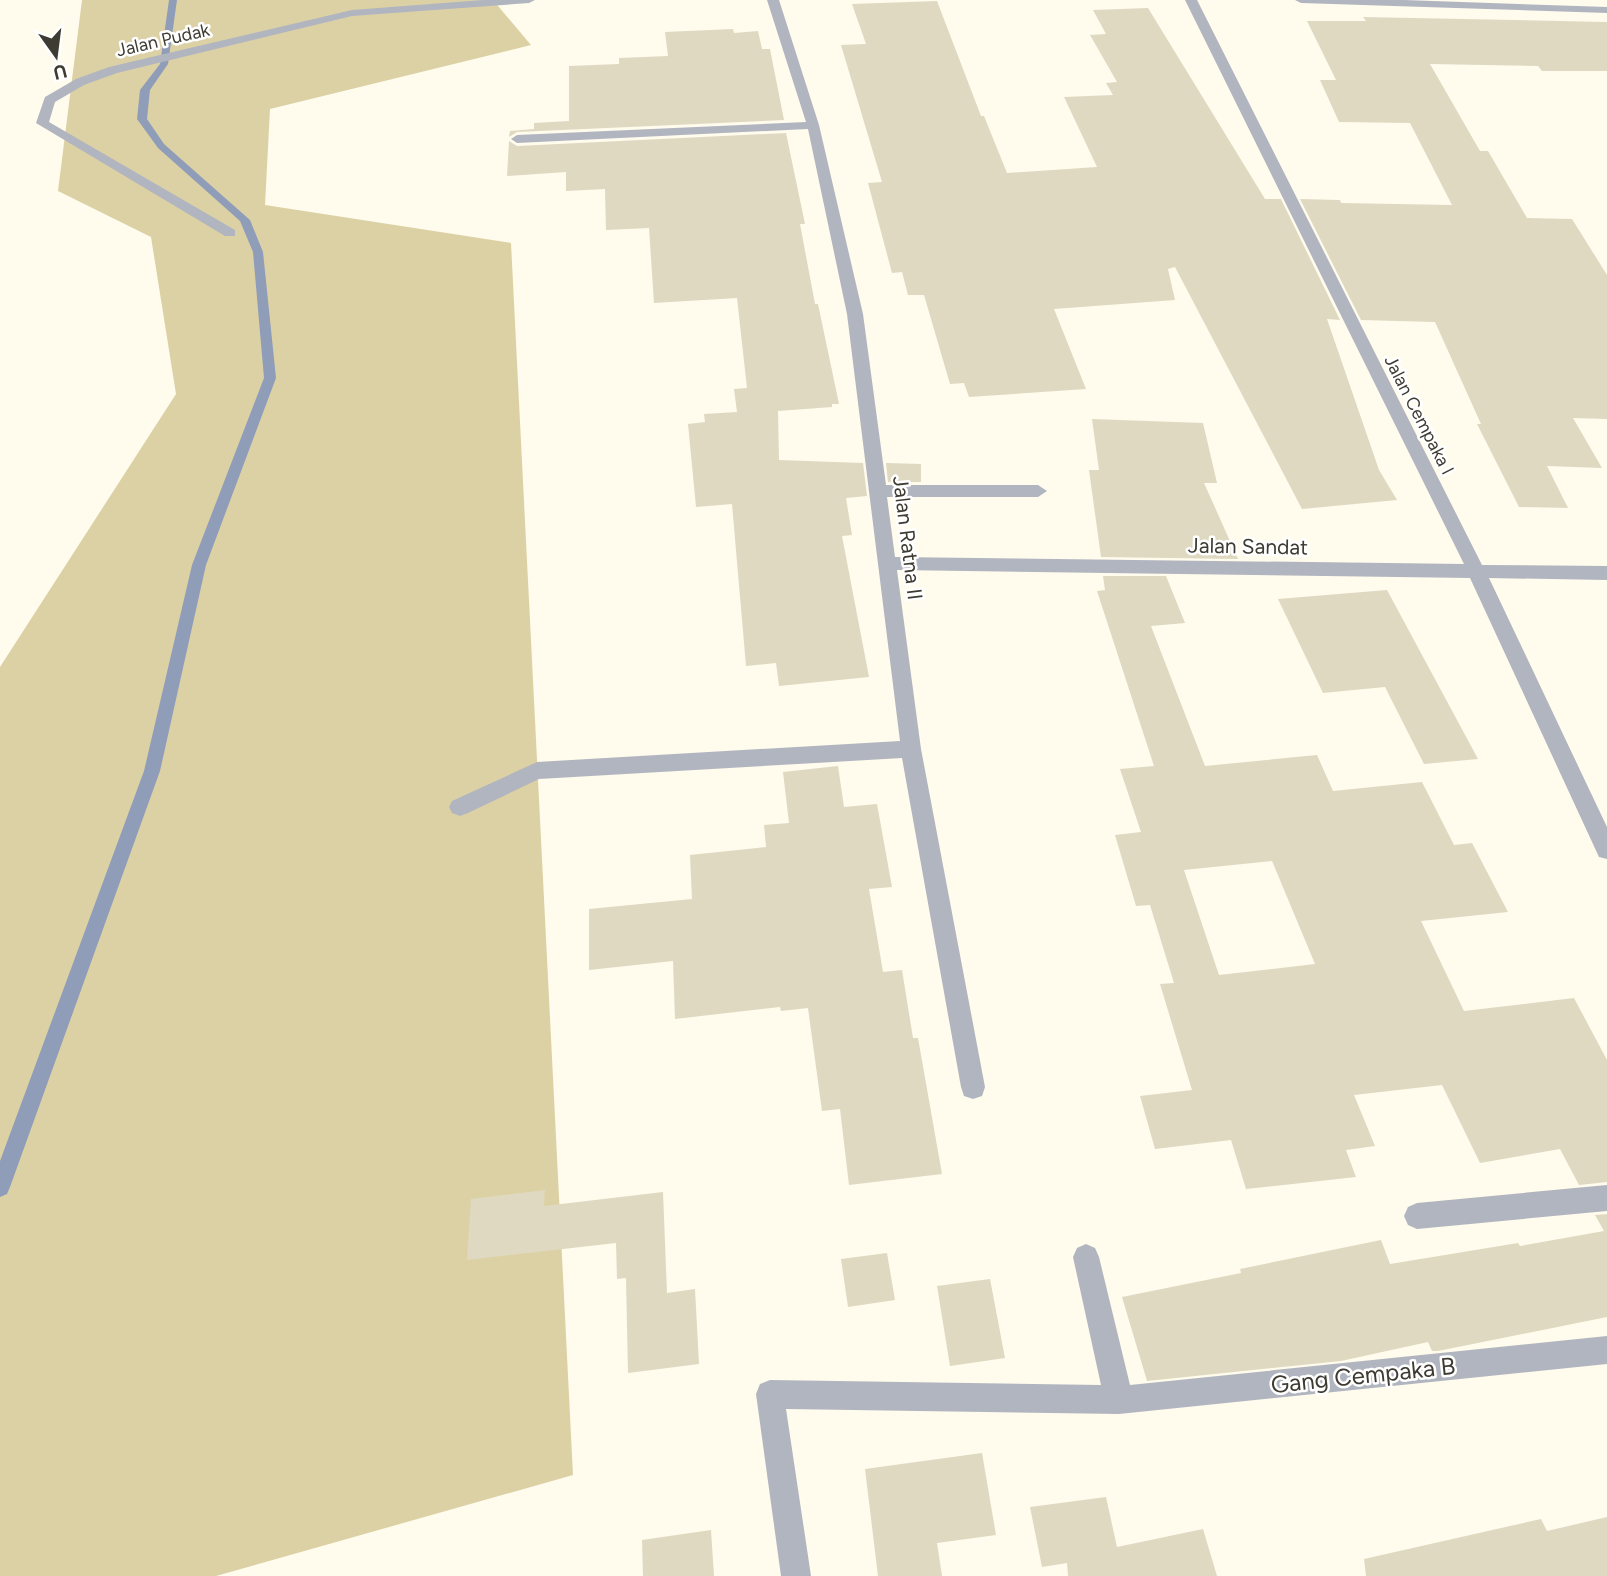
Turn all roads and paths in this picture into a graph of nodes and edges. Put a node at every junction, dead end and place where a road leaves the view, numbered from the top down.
1 (529, 0) edge
2 (773, 0) edge
3 (1191, 0) edge
4 (1301, 0) edge
5 (1607, 10) edge
6 (813, 125) junction
7 (517, 139) dead end
8 (230, 233) dead end
9 (879, 491) junction
10 (1038, 491) dead end
11 (889, 564) junction
12 (1477, 573) junction
13 (1607, 573) edge
14 (911, 749) junction
15 (460, 807) dead end
16 (1607, 850) edge
17 (972, 1087) dead end
18 (1607, 1198) edge
19 (1417, 1216) dead end
20 (1086, 1256) dead end
21 (1607, 1350) edge
22 (1119, 1400) junction
23 (796, 1576) edge

1 - 8 street, Jalan Pudak
2 - 6 street, Jalan Ratna II
3 - 12 street, Jalan Cempaka I
4 - 5 street
6 - 7 street
6 - 9 street, Jalan Ratna II
9 - 10 street
9 - 11 street, Jalan Ratna II
11 - 12 street, Jalan Sandat
11 - 14 street, Jalan Ratna II
12 - 13 street, Jalan Sandat
12 - 16 street, Jalan Cempaka I
14 - 15 street
14 - 17 street, Jalan Ratna II
18 - 19 street
20 - 22 street
21 - 22 street, Gang Cempaka B
22 - 23 street, Gang Cempaka B

